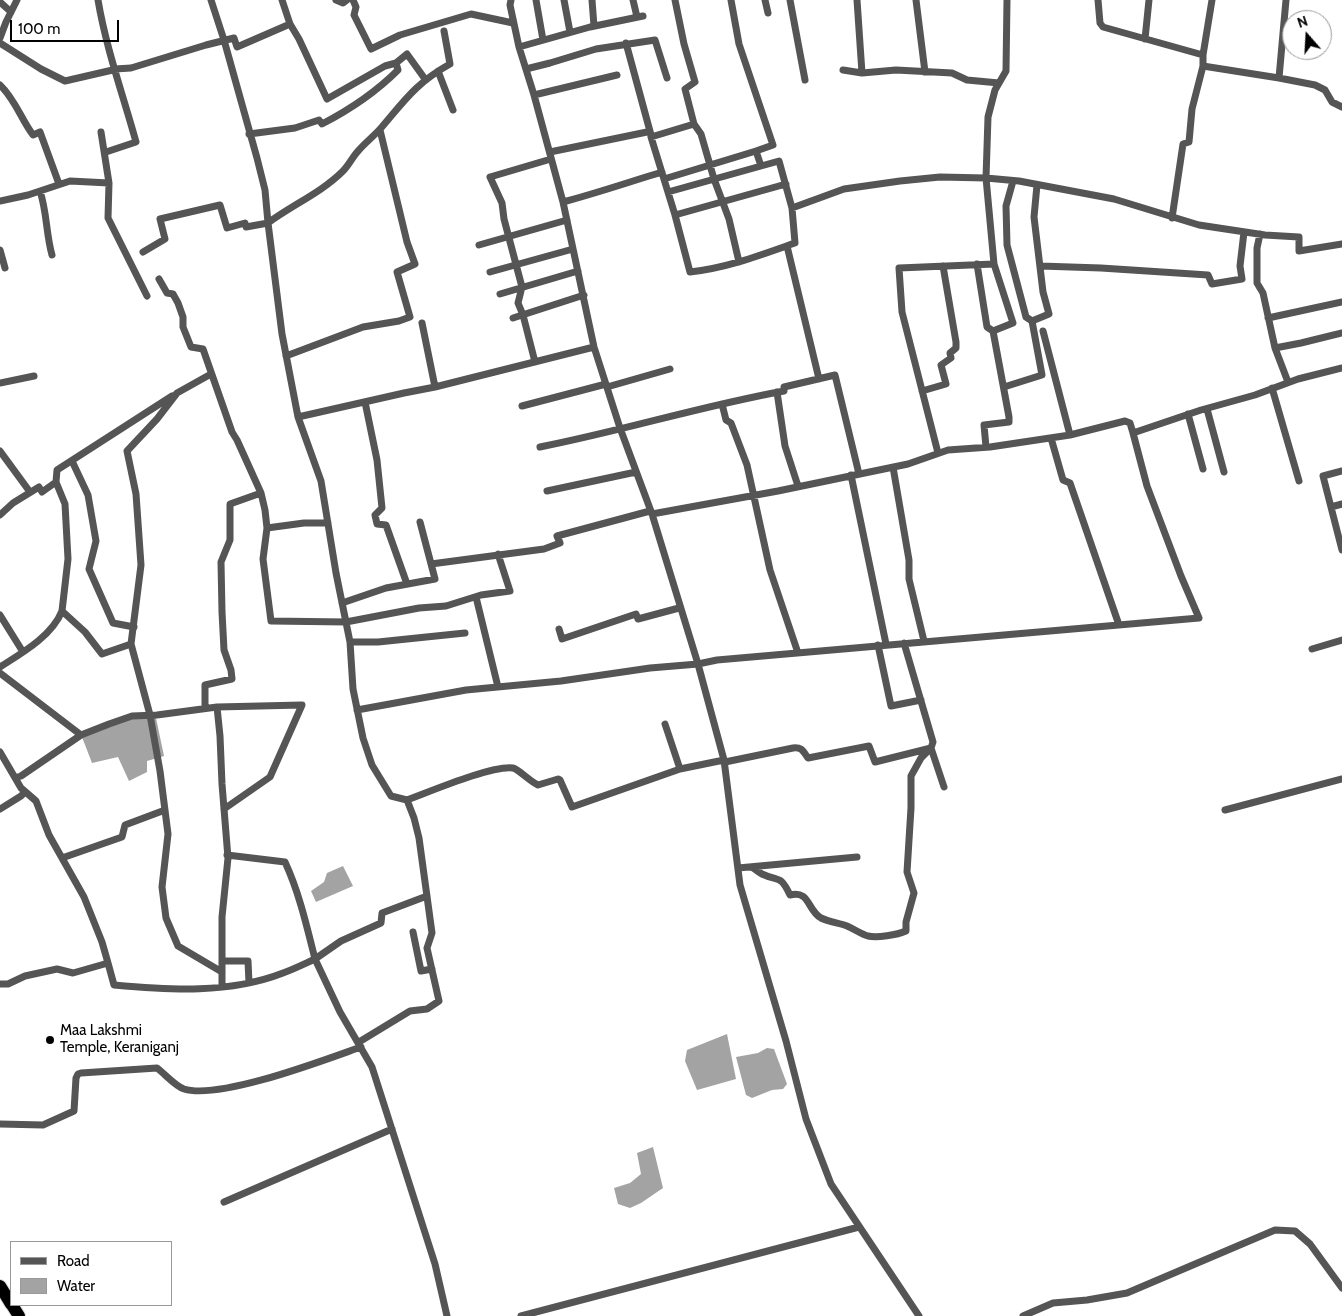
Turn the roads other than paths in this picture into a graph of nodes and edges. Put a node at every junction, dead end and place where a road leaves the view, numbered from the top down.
1 (17, 0) edge
2 (98, 0) edge
3 (210, 0) edge
4 (282, 0) edge
5 (336, 0) edge
6 (347, 0) edge
7 (353, 0) edge
8 (511, 0) edge
9 (536, 0) edge
10 (564, 0) edge
11 (592, 0) edge
12 (633, 0) edge
13 (675, 0) edge
14 (730, 0) edge
15 (765, 0) edge
16 (790, 0) edge
17 (857, 0) edge
18 (916, 0) edge
19 (1007, 0) edge
20 (1098, 0) edge
21 (1149, 0) edge
22 (1212, 0) edge
23 (1286, 0) edge
24 (0, 2) edge
25 (11, 12) junction
26 (768, 13) dead end
27 (513, 23) junction
28 (290, 24) junction
29 (594, 26) junction
30 (444, 31) dead end
31 (570, 32) junction
32 (0, 38) edge
33 (1145, 39) junction
34 (224, 40) junction
35 (543, 40) junction
36 (0, 43) edge
37 (626, 43) junction
38 (519, 47) junction
39 (1204, 55) junction
40 (396, 63) junction
41 (1203, 66) junction
42 (526, 68) junction
43 (116, 69) junction
44 (843, 70) dead end
45 (438, 71) junction
46 (925, 72) junction
47 (862, 73) junction
48 (616, 75) dead end
49 (667, 78) dead end
50 (1279, 78) junction
51 (425, 79) junction
52 (805, 80) dead end
53 (999, 84) junction
54 (0, 85) edge
55 (534, 96) junction
56 (1342, 107) edge
57 (453, 110) dead end
58 (694, 124) junction
59 (380, 130) junction
60 (101, 132) dead end
61 (249, 134) junction
62 (649, 134) junction
63 (756, 151) junction
64 (106, 152) junction
65 (550, 156) junction
66 (710, 165) junction
67 (761, 166) junction
68 (663, 176) junction
69 (986, 178) junction
70 (714, 179) junction
71 (1013, 181) junction
72 (109, 183) junction
73 (59, 184) junction
74 (786, 184) junction
75 (1036, 185) junction
76 (40, 191) junction
77 (668, 192) junction
78 (0, 201) edge
79 (563, 202) junction
80 (722, 202) junction
81 (792, 208) junction
82 (675, 215) junction
83 (1172, 218) junction
84 (567, 220) junction
85 (268, 223) junction
86 (1244, 232) junction
87 (1260, 234) junction
88 (508, 236) junction
89 (1342, 244) edge
90 (479, 245) dead end
91 (787, 246) junction
92 (573, 249) junction
93 (0, 250) edge
94 (143, 252) dead end
95 (52, 255) dead end
96 (739, 262) junction
97 (516, 264) junction
98 (977, 264) junction
99 (994, 264) junction
100 (943, 266) junction
101 (1040, 266) junction
102 (6, 268) dead end
103 (490, 272) dead end
104 (578, 272) junction
105 (159, 279) dead end
106 (522, 287) junction
107 (500, 294) dead end
108 (584, 295) junction
109 (147, 296) dead end
110 (1342, 302) edge
111 (523, 315) junction
112 (513, 318) dead end
113 (1268, 318) junction
114 (1032, 321) junction
115 (422, 323) dead end
116 (993, 331) junction
117 (1044, 331) dead end
118 (1342, 333) edge
119 (594, 347) junction
120 (1275, 348) junction
121 (286, 356) junction
122 (535, 362) junction
123 (1342, 368) edge
124 (670, 369) dead end
125 (211, 374) junction
126 (34, 376) dead end
127 (819, 378) junction
128 (1288, 382) junction
129 (0, 384) edge
130 (607, 385) junction
131 (435, 387) junction
132 (1004, 387) junction
133 (1272, 388) junction
134 (922, 391) junction
135 (778, 392) junction
136 (177, 393) junction
137 (365, 402) junction
138 (722, 404) junction
139 (522, 406) dead end
140 (1207, 408) junction
141 (1188, 414) junction
142 (298, 417) junction
143 (620, 428) junction
144 (1133, 433) junction
145 (1070, 435) junction
146 (1051, 438) junction
147 (540, 447) dead end
148 (986, 447) junction
149 (0, 451) edge
150 (938, 453) junction
151 (72, 461) junction
152 (893, 467) junction
153 (1203, 469) dead end
154 (1342, 471) edge
155 (636, 472) junction
156 (1224, 472) dead end
157 (855, 474) junction
158 (1299, 481) dead end
159 (56, 482) junction
160 (798, 486) junction
161 (547, 491) dead end
162 (30, 492) junction
163 (261, 493) junction
164 (753, 495) junction
165 (1342, 504) edge
166 (1331, 507) junction
167 (651, 512) junction
168 (0, 515) edge
169 (420, 522) dead end
170 (328, 523) junction
171 (268, 528) junction
172 (1339, 528) edge
173 (1342, 550) edge
174 (498, 554) junction
175 (431, 564) junction
176 (407, 584) junction
177 (476, 597) junction
178 (342, 603) junction
179 (679, 608) junction
180 (62, 611) junction
181 (0, 615) edge
182 (346, 622) junction
183 (1119, 625) junction
184 (134, 627) junction
185 (558, 629) dead end
186 (465, 633) dead end
187 (1342, 640) edge
188 (924, 641) junction
189 (350, 642) junction
190 (904, 643) junction
191 (132, 644) junction
192 (886, 644) junction
193 (878, 645) junction
194 (1312, 649) dead end
195 (23, 652) junction
196 (798, 653) junction
197 (698, 664) junction
198 (0, 667) edge
199 (0, 673) edge
200 (498, 687) junction
201 (921, 700) junction
202 (217, 707) junction
203 (205, 708) junction
204 (357, 710) junction
205 (150, 715) junction
206 (665, 724) dead end
207 (81, 736) junction
208 (931, 748) junction
209 (0, 752) edge
210 (725, 761) junction
211 (680, 769) junction
212 (16, 778) junction
213 (1342, 779) edge
214 (944, 787) dead end
215 (25, 792) junction
216 (406, 800) junction
217 (0, 809) edge
218 (224, 809) junction
219 (164, 810) junction
220 (1225, 810) dead end
221 (228, 855) junction
222 (857, 857) dead end
223 (62, 858) junction
224 (752, 867) junction
225 (738, 868) junction
226 (427, 896) junction
227 (413, 932) dead end
228 (315, 959) junction
229 (222, 961) junction
230 (108, 964) junction
231 (432, 969) junction
232 (222, 972) junction
233 (249, 983) junction
234 (0, 984) edge
235 (222, 987) junction
236 (360, 1044) junction
237 (0, 1124) edge
238 (392, 1129) junction
239 (224, 1202) dead end
240 (859, 1227) junction
241 (0, 1286) edge
242 (1342, 1288) edge
243 (10, 1301) edge
244 (447, 1316) edge
245 (521, 1316) edge
246 (919, 1316) edge
247 (1023, 1316) edge

1 - 25 street
2 - 43 street
3 - 34 street
4 - 28 street
5 - 6 street
7 - 27 street
8 - 27 street
9 - 35 street
10 - 31 street
11 - 29 street
12 - 29 street
13 - 58 street
14 - 63 street
15 - 26 street
16 - 52 street
17 - 47 street
18 - 46 street
19 - 53 street
20 - 33 street
21 - 33 street
22 - 39 street
23 - 50 street
24 - 25 street
25 - 32 street
27 - 38 street
28 - 34 street
28 - 40 street
29 - 31 street
30 - 45 street
31 - 35 street
33 - 39 street
34 - 43 street
34 - 61 street
35 - 38 street
36 - 43 street
37 - 42 street
37 - 49 street
37 - 62 street
38 - 42 street
39 - 41 street
40 - 51 street
40 - 61 street
41 - 50 street
41 - 83 street
42 - 55 street
43 - 64 street
44 - 47 street
45 - 51 street
45 - 57 street
46 - 47 street
46 - 53 street
48 - 55 street
50 - 56 street
51 - 59 street
53 - 69 street
54 - 73 street
55 - 65 street
58 - 62 street
58 - 66 street
59 - 85 street
59 - 121 street
60 - 64 street
61 - 85 street
62 - 65 street
62 - 68 street
63 - 66 street
63 - 67 street
64 - 72 street
65 - 79 street
65 - 88 street
66 - 68 street
66 - 70 street
67 - 70 street
67 - 74 street
68 - 77 street
68 - 79 street
69 - 71 street
69 - 81 street
69 - 99 street
70 - 77 street
70 - 80 street
71 - 75 street
71 - 114 street
72 - 73 street
72 - 109 street
73 - 76 street
74 - 80 street
74 - 81 street
75 - 83 street
75 - 101 street
76 - 78 street
76 - 95 street
77 - 82 street
79 - 84 street
80 - 82 street
80 - 96 street
81 - 91 street
82 - 96 street
83 - 86 street
84 - 88 street
84 - 92 street
85 - 94 street
85 - 121 street
86 - 87 street
86 - 101 street
87 - 89 street
87 - 113 street
88 - 90 street
88 - 97 street
91 - 96 street
91 - 127 street
92 - 97 street
92 - 104 street
93 - 102 street
97 - 103 street
97 - 106 street
98 - 99 street
98 - 100 street
98 - 116 street
99 - 116 street
100 - 134 street
100 - 134 street
101 - 114 street
104 - 106 street
104 - 108 street
105 - 125 street
106 - 107 street
106 - 111 street
108 - 111 street
108 - 119 street
110 - 113 street
111 - 112 street
111 - 122 street
113 - 120 street
114 - 132 street
115 - 131 street
116 - 132 street
117 - 145 street
118 - 120 street
119 - 122 street
119 - 130 street
120 - 128 street
121 - 142 street
122 - 131 street
123 - 128 street
124 - 130 street
125 - 136 street
125 - 163 street
126 - 129 street
127 - 135 street
127 - 157 street
128 - 133 street
130 - 139 street
130 - 143 street
131 - 137 street
132 - 148 street
133 - 140 street
133 - 158 street
134 - 150 street
135 - 138 street
135 - 160 street
136 - 151 street
136 - 184 street
137 - 142 street
137 - 176 street
138 - 143 street
138 - 164 street
140 - 141 street
140 - 156 street
141 - 144 street
141 - 153 street
142 - 170 street
143 - 147 street
143 - 155 street
144 - 145 street
144 - 183 street
145 - 146 street
146 - 148 street
146 - 183 street
148 - 150 street
149 - 162 street
150 - 152 street
151 - 159 street
151 - 184 street
152 - 157 street
152 - 188 street
154 - 166 street
155 - 161 street
155 - 167 street
157 - 160 street
157 - 192 street
159 - 162 street
159 - 180 street
160 - 164 street
162 - 168 street
163 - 171 street
163 - 203 street
164 - 167 street
164 - 196 street
165 - 166 street
166 - 172 street
167 - 174 street
167 - 179 street
169 - 175 street
170 - 171 street
170 - 178 street
171 - 182 street
172 - 173 street
174 - 175 street
174 - 177 street
175 - 176 street
176 - 178 street
177 - 182 street
177 - 200 street
178 - 182 street
179 - 185 street
179 - 197 street
180 - 191 street
180 - 195 street
181 - 195 street
182 - 189 street
183 - 188 street
184 - 191 street
186 - 189 street
187 - 194 street
188 - 190 street
189 - 204 street
190 - 192 street
190 - 201 street
191 - 205 street
192 - 193 street
193 - 196 street
193 - 201 street
195 - 198 street
196 - 197 street
197 - 200 street
197 - 210 street
199 - 207 street
200 - 204 street
201 - 208 street
202 - 203 street
202 - 218 street
202 - 218 street
203 - 205 street
204 - 216 street
205 - 207 street
205 - 219 street
206 - 211 street
207 - 212 street
208 - 210 street
208 - 214 street
208 - 224 street
209 - 212 street
210 - 211 street
210 - 225 street
211 - 216 street
212 - 215 street
213 - 220 street
215 - 217 street
215 - 223 street
216 - 226 street
218 - 221 street
219 - 223 street
219 - 232 street
221 - 228 street
221 - 229 street
222 - 224 street
223 - 230 street
224 - 225 street
225 - 240 street
226 - 228 street
226 - 231 street
227 - 231 street
228 - 233 street
228 - 236 street
229 - 232 street
229 - 233 street
230 - 234 street
230 - 235 street
231 - 236 street
232 - 235 street
233 - 235 street
236 - 237 street
236 - 238 street
238 - 239 street
238 - 244 street
240 - 245 street
240 - 246 street
241 - 243 highway
242 - 247 street

